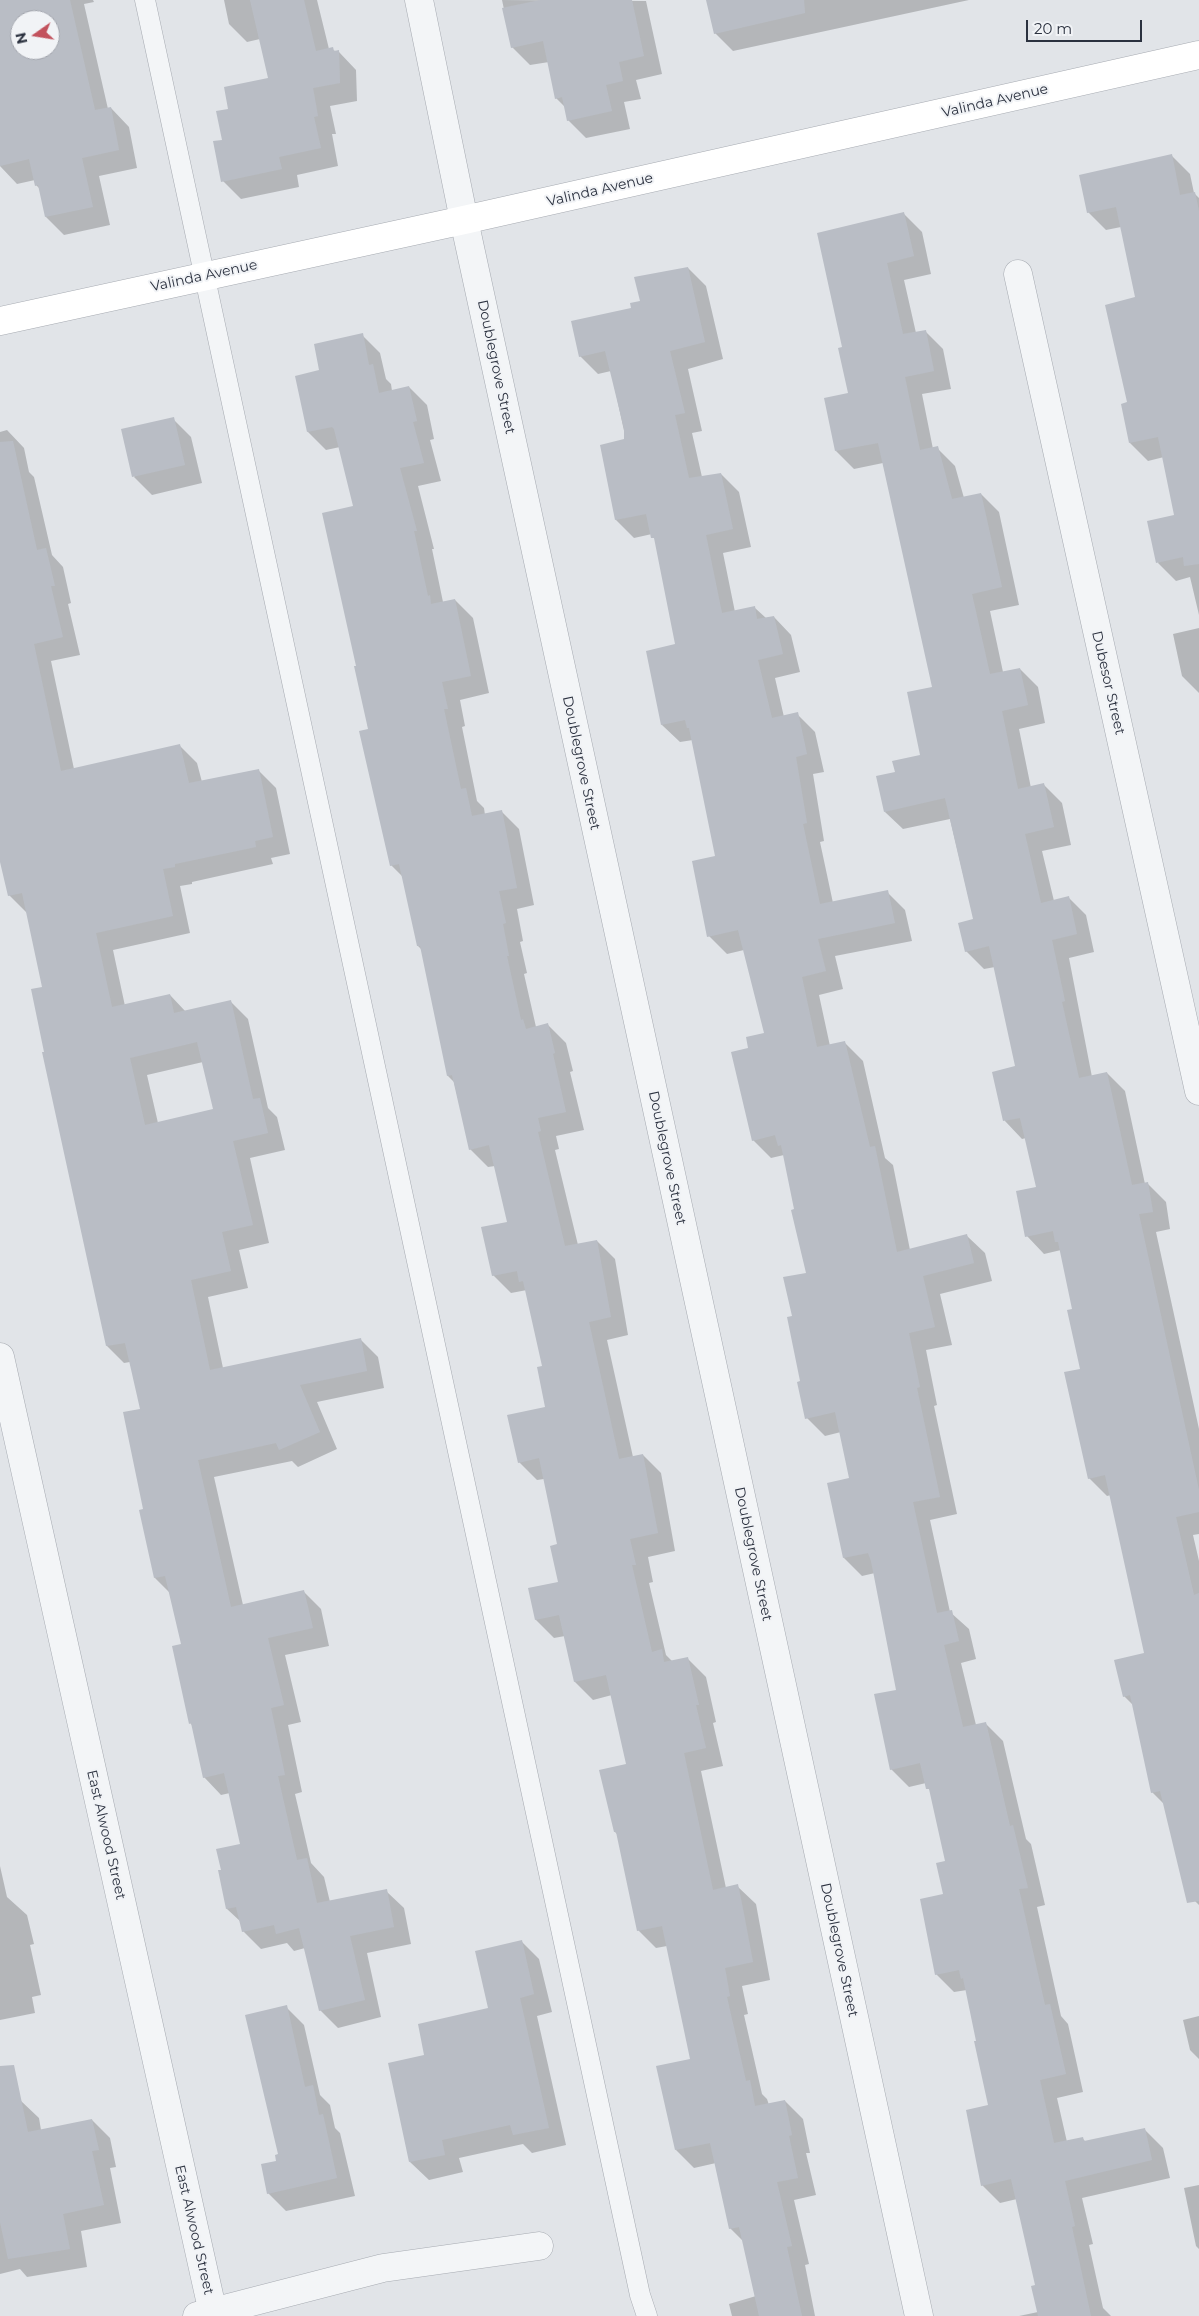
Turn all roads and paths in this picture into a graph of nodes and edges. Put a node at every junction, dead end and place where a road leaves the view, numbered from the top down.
1 (145, 0) edge
2 (419, 0) edge
3 (1199, 55) edge
4 (464, 220) junction
5 (1018, 274) dead end
6 (205, 276) junction
7 (0, 321) edge
8 (1199, 1091) edge
9 (0, 1357) edge
10 (539, 2246) dead end
11 (205, 2314) edge
12 (647, 2316) edge
13 (919, 2316) edge

1 - 6 lane
2 - 4 street, Doublegrove Street
3 - 4 main road, Valinda Avenue
4 - 6 main road, Valinda Avenue
4 - 13 street, Doublegrove Street
5 - 8 street, Dubesor Street
6 - 7 main road, Valinda Avenue
6 - 12 lane
9 - 11 street, East Alwood Street
10 - 11 street

